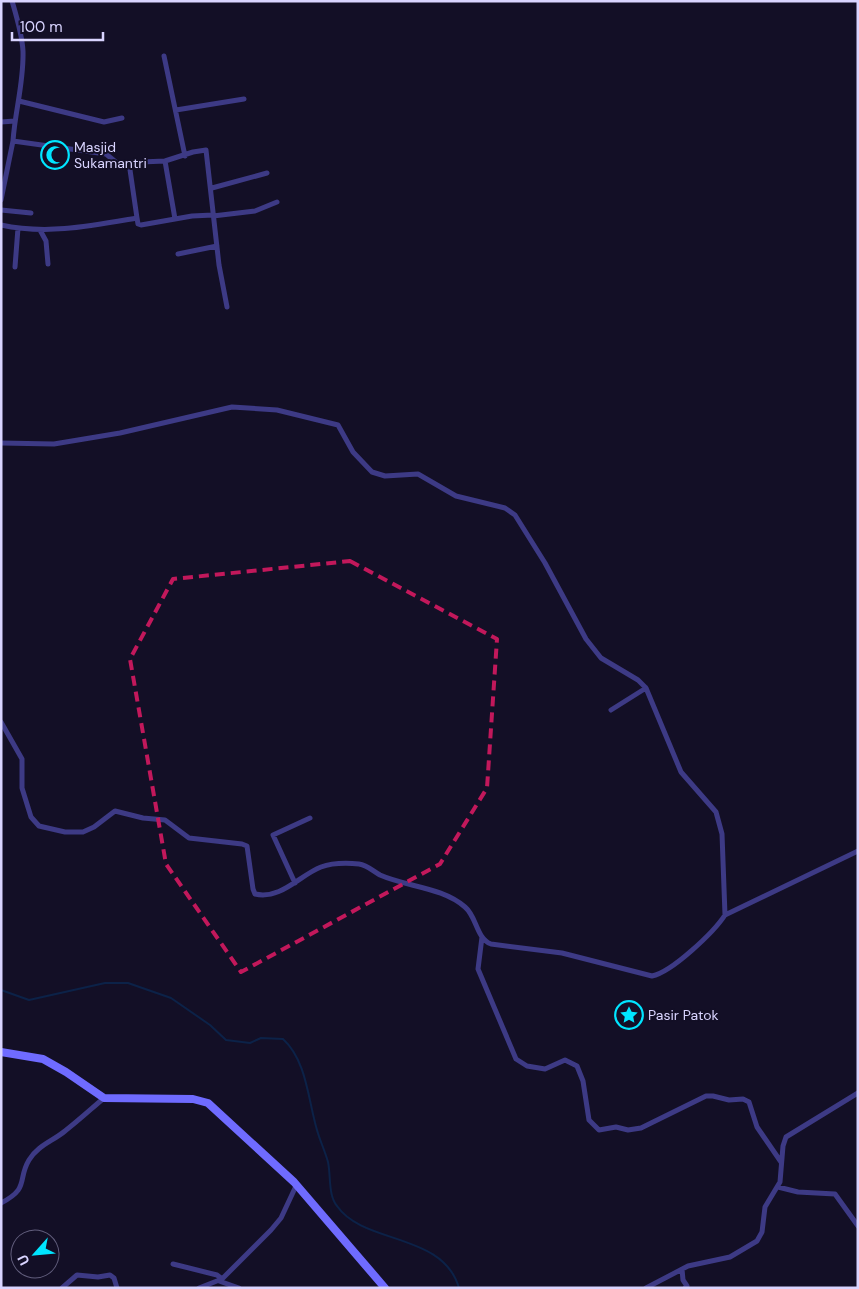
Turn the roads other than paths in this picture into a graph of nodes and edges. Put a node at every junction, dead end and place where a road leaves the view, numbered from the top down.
1 (12, 1) edge
2 (164, 56) dead end
3 (244, 99) dead end
4 (19, 101) junction
5 (176, 110) junction
6 (122, 118) dead end
7 (15, 121) junction
8 (1, 122) edge
9 (13, 141) junction
10 (184, 156) junction
11 (165, 161) junction
12 (129, 163) junction
13 (267, 173) dead end
14 (212, 188) junction
15 (1, 200) edge
16 (278, 202) dead end
17 (1, 210) edge
18 (31, 214) dead end
19 (213, 215) junction
20 (137, 218) junction
21 (175, 219) junction
22 (1, 225) edge
23 (18, 228) junction
24 (40, 230) junction
25 (217, 246) junction
26 (178, 254) dead end
27 (48, 264) dead end
28 (15, 267) dead end
29 (227, 307) dead end
30 (1, 443) edge
31 (646, 688) junction
32 (611, 710) dead end
33 (1, 722) edge
34 (310, 818) dead end
35 (858, 851) edge
36 (295, 883) junction
37 (725, 915) junction
38 (482, 937) junction
39 (1, 1052) edge
40 (858, 1093) edge
41 (104, 1098) junction
42 (781, 1162) junction
43 (296, 1186) junction
44 (778, 1187) junction
45 (1, 1203) edge
46 (858, 1226) edge
47 (173, 1264) dead end
48 (682, 1269) junction
49 (221, 1280) junction
50 (62, 1288) edge
51 (117, 1288) edge
52 (199, 1288) edge
53 (239, 1288) edge
54 (385, 1288) edge
55 (646, 1288) edge
56 (685, 1288) edge

1 - 4 street
2 - 5 street
3 - 5 street
4 - 6 street
4 - 7 street
5 - 10 street
7 - 8 street
7 - 9 street
9 - 12 street
9 - 15 street
10 - 11 street
10 - 14 street
11 - 12 street
11 - 21 street
12 - 20 street
13 - 14 street
14 - 19 street
16 - 19 street
17 - 18 street
19 - 21 street
19 - 25 street
20 - 21 street
20 - 24 street
22 - 23 street
23 - 24 street
23 - 28 street
24 - 27 street
25 - 26 street
25 - 29 street
30 - 31 street
31 - 32 street
31 - 37 street
33 - 36 street
34 - 36 street
35 - 37 street
36 - 38 street
37 - 38 street
38 - 42 street
39 - 41 street
40 - 42 street
41 - 43 street
41 - 45 street
42 - 44 street
43 - 49 street
43 - 54 street
44 - 46 street
44 - 48 street
47 - 49 street
48 - 55 street
48 - 56 street
49 - 52 street
49 - 53 street
50 - 51 street

